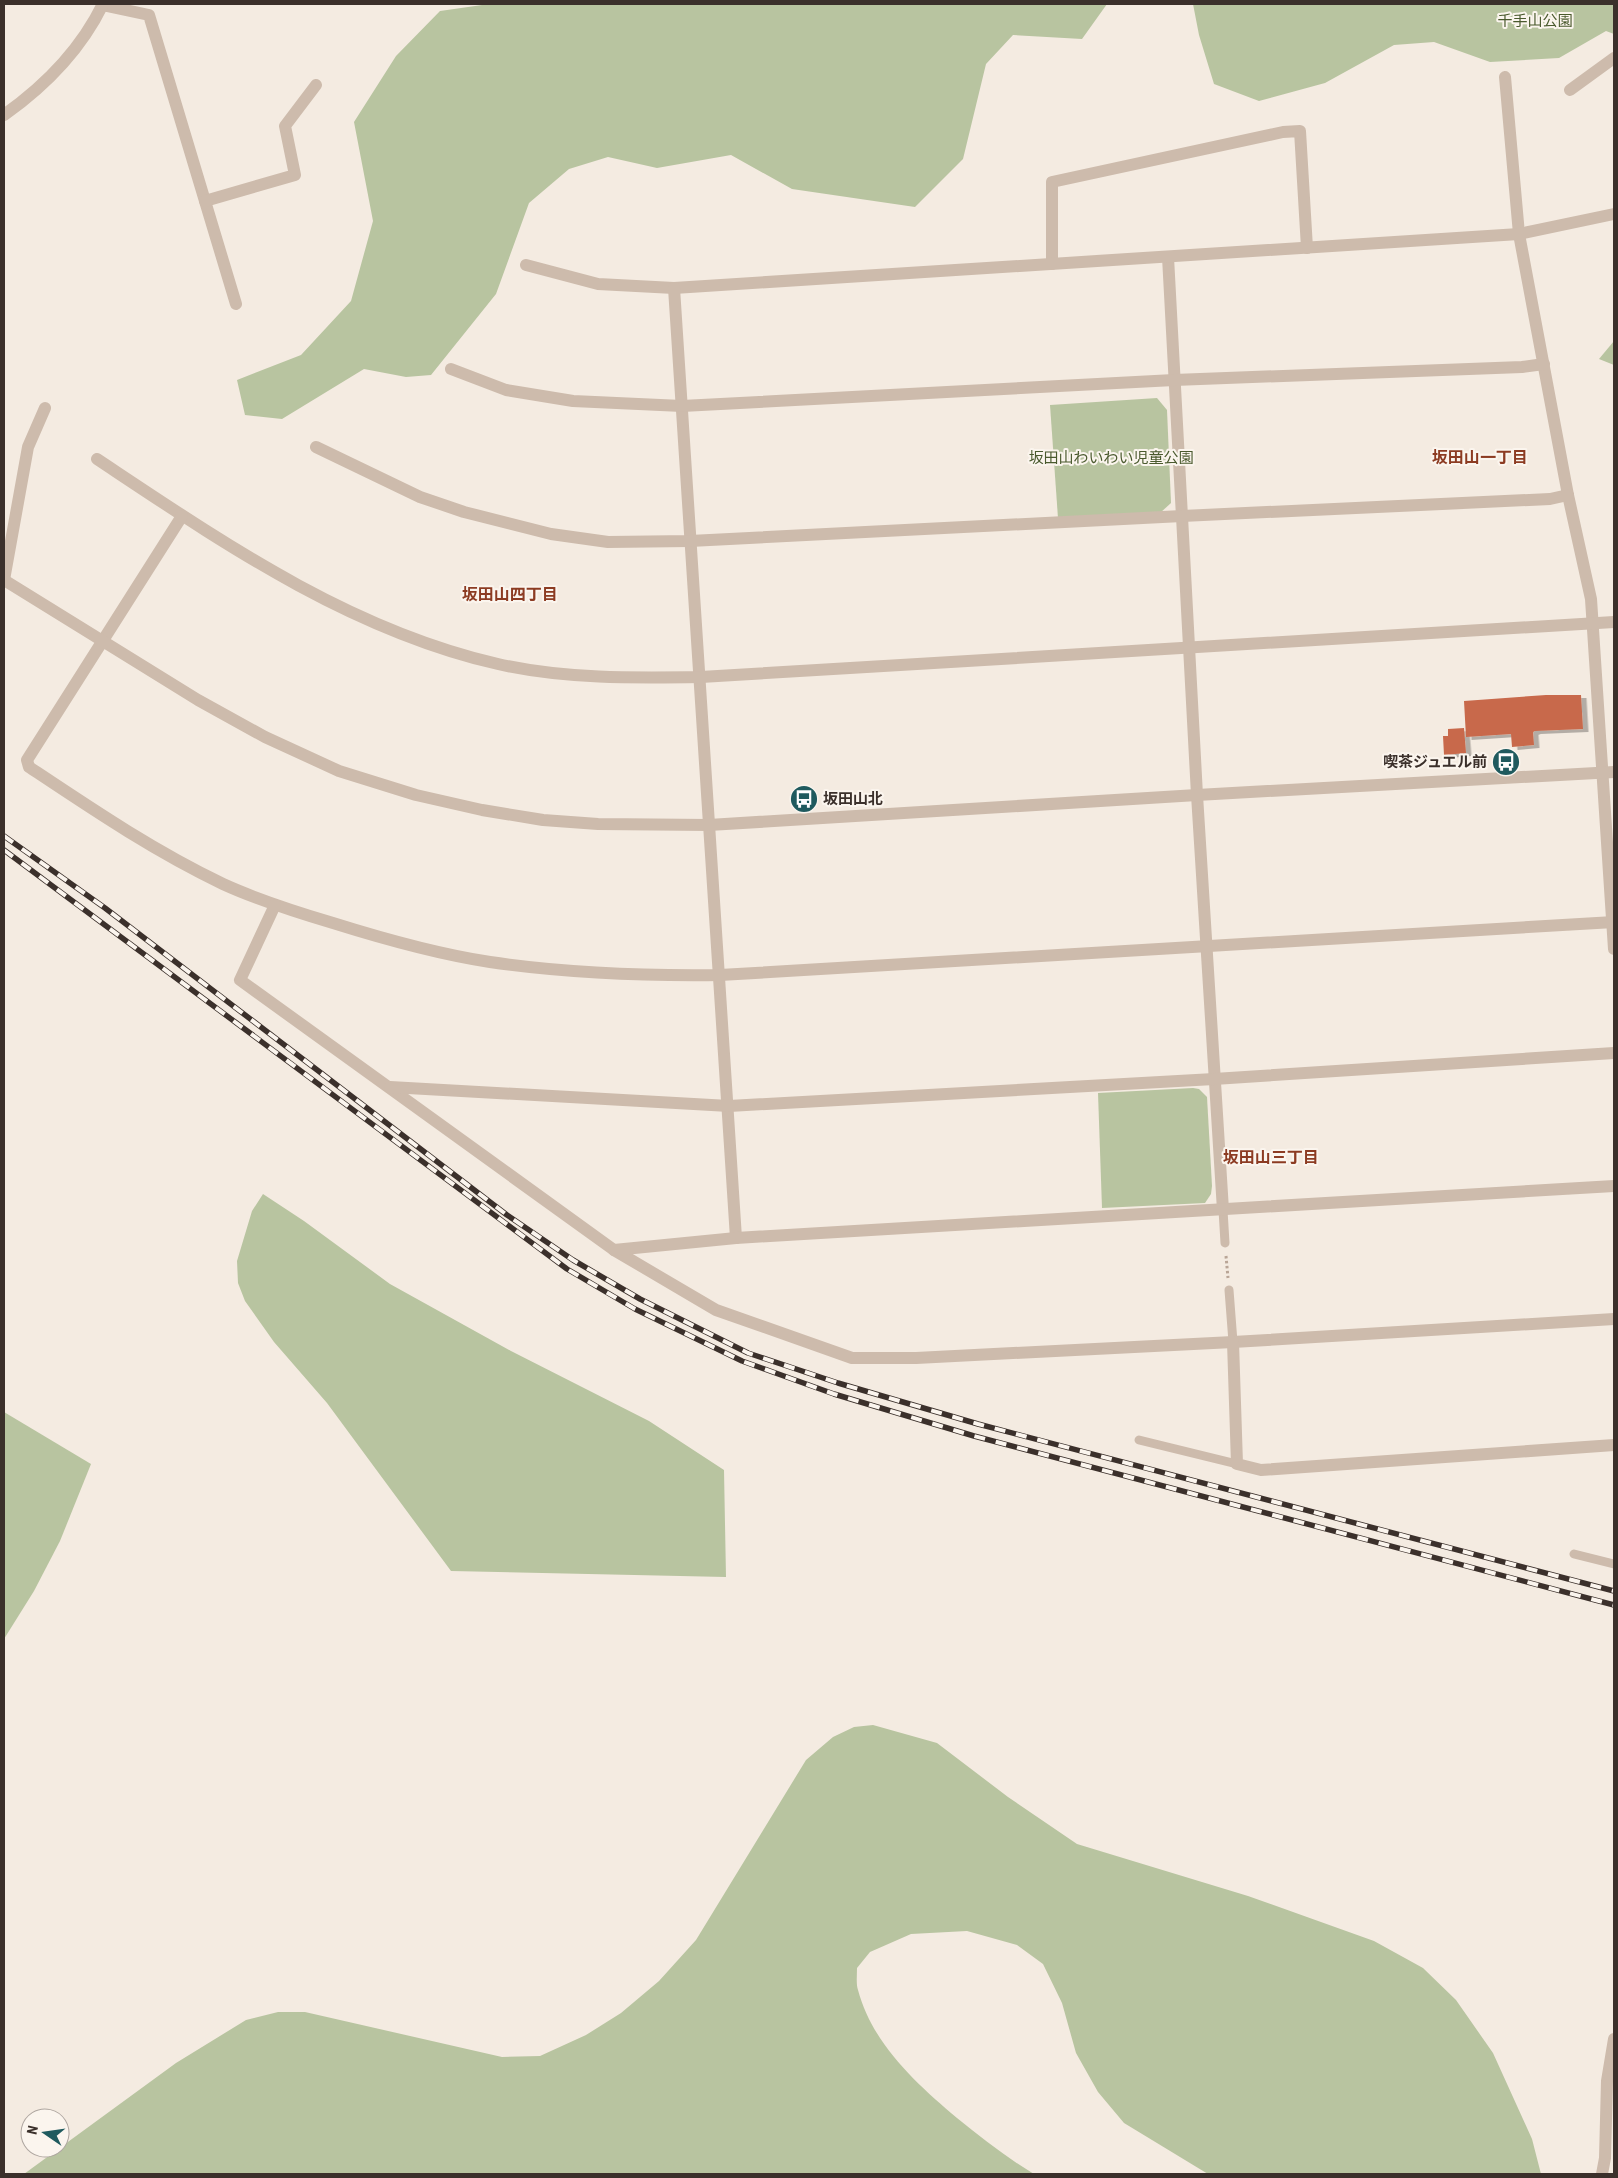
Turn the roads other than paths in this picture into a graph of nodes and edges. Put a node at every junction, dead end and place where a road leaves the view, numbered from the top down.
1 (102, 4) edge
2 (1614, 58) edge
3 (1505, 77) dead end
4 (316, 84) dead end
5 (1570, 90) dead end
6 (4, 114) edge
7 (205, 201) junction
8 (1614, 214) edge
9 (1520, 234) junction
10 (1307, 248) junction
11 (1168, 257) junction
12 (1052, 264) junction
13 (526, 265) dead end
14 (674, 288) junction
15 (236, 304) dead end
16 (1544, 364) junction
17 (451, 369) dead end
18 (1174, 380) junction
19 (682, 406) junction
20 (45, 408) dead end
21 (316, 447) dead end
22 (96, 459) dead end
23 (1568, 495) junction
24 (182, 516) junction
25 (1182, 516) junction
26 (690, 541) junction
27 (4, 580) edge
28 (1614, 622) edge
29 (1593, 624) junction
30 (103, 639) junction
31 (1189, 649) junction
32 (701, 677) junction
33 (1609, 773) edge
34 (1196, 795) junction
35 (709, 825) junction
36 (275, 905) junction
37 (1614, 922) edge
38 (1207, 946) junction
39 (1614, 949) edge
40 (720, 975) junction
41 (1614, 1053) edge
42 (1214, 1079) junction
43 (390, 1087) junction
44 (729, 1106) junction
45 (1614, 1186) edge
46 (1223, 1210) junction
47 (736, 1238) junction
48 (1225, 1243) road end
49 (614, 1250) junction
50 (1229, 1290) road end
51 (1614, 1319) edge
52 (1233, 1342) junction
53 (1139, 1440) dead end
54 (1614, 1445) edge
55 (1237, 1464) junction
56 (1574, 1554) dead end
57 (1614, 1564) edge
58 (1614, 2039) edge
59 (1602, 2174) edge

1 - 6 street
1 - 7 street
2 - 5 street
3 - 9 street
4 - 7 street
7 - 15 street
8 - 9 street
9 - 10 street
9 - 16 street
10 - 11 street
10 - 12 street
11 - 12 street
11 - 18 street
12 - 14 street
13 - 14 street
14 - 19 street
16 - 18 street
16 - 23 street
17 - 19 street
18 - 19 street
18 - 25 street
19 - 26 street
20 - 27 street
21 - 26 street
22 - 24 street
23 - 25 street
23 - 29 street
24 - 30 street
24 - 32 street
25 - 26 street
25 - 31 street
26 - 32 street
27 - 30 street
28 - 29 street
29 - 31 street
29 - 33 street
30 - 35 street
30 - 36 street
31 - 32 street
31 - 34 street
32 - 35 street
33 - 34 street
33 - 37 street
34 - 35 street
34 - 38 street
35 - 40 street
36 - 40 street
36 - 43 street
37 - 38 street
37 - 39 street
38 - 40 street
38 - 42 street
40 - 44 street
41 - 42 street
42 - 44 street
42 - 46 street
43 - 44 street
43 - 49 street
44 - 47 street
45 - 46 street
46 - 47 street
46 - 48 lane
47 - 49 street
49 - 52 street
50 - 52 lane
51 - 52 street
52 - 55 street
53 - 55 lane
54 - 55 street
56 - 57 lane
58 - 59 street

